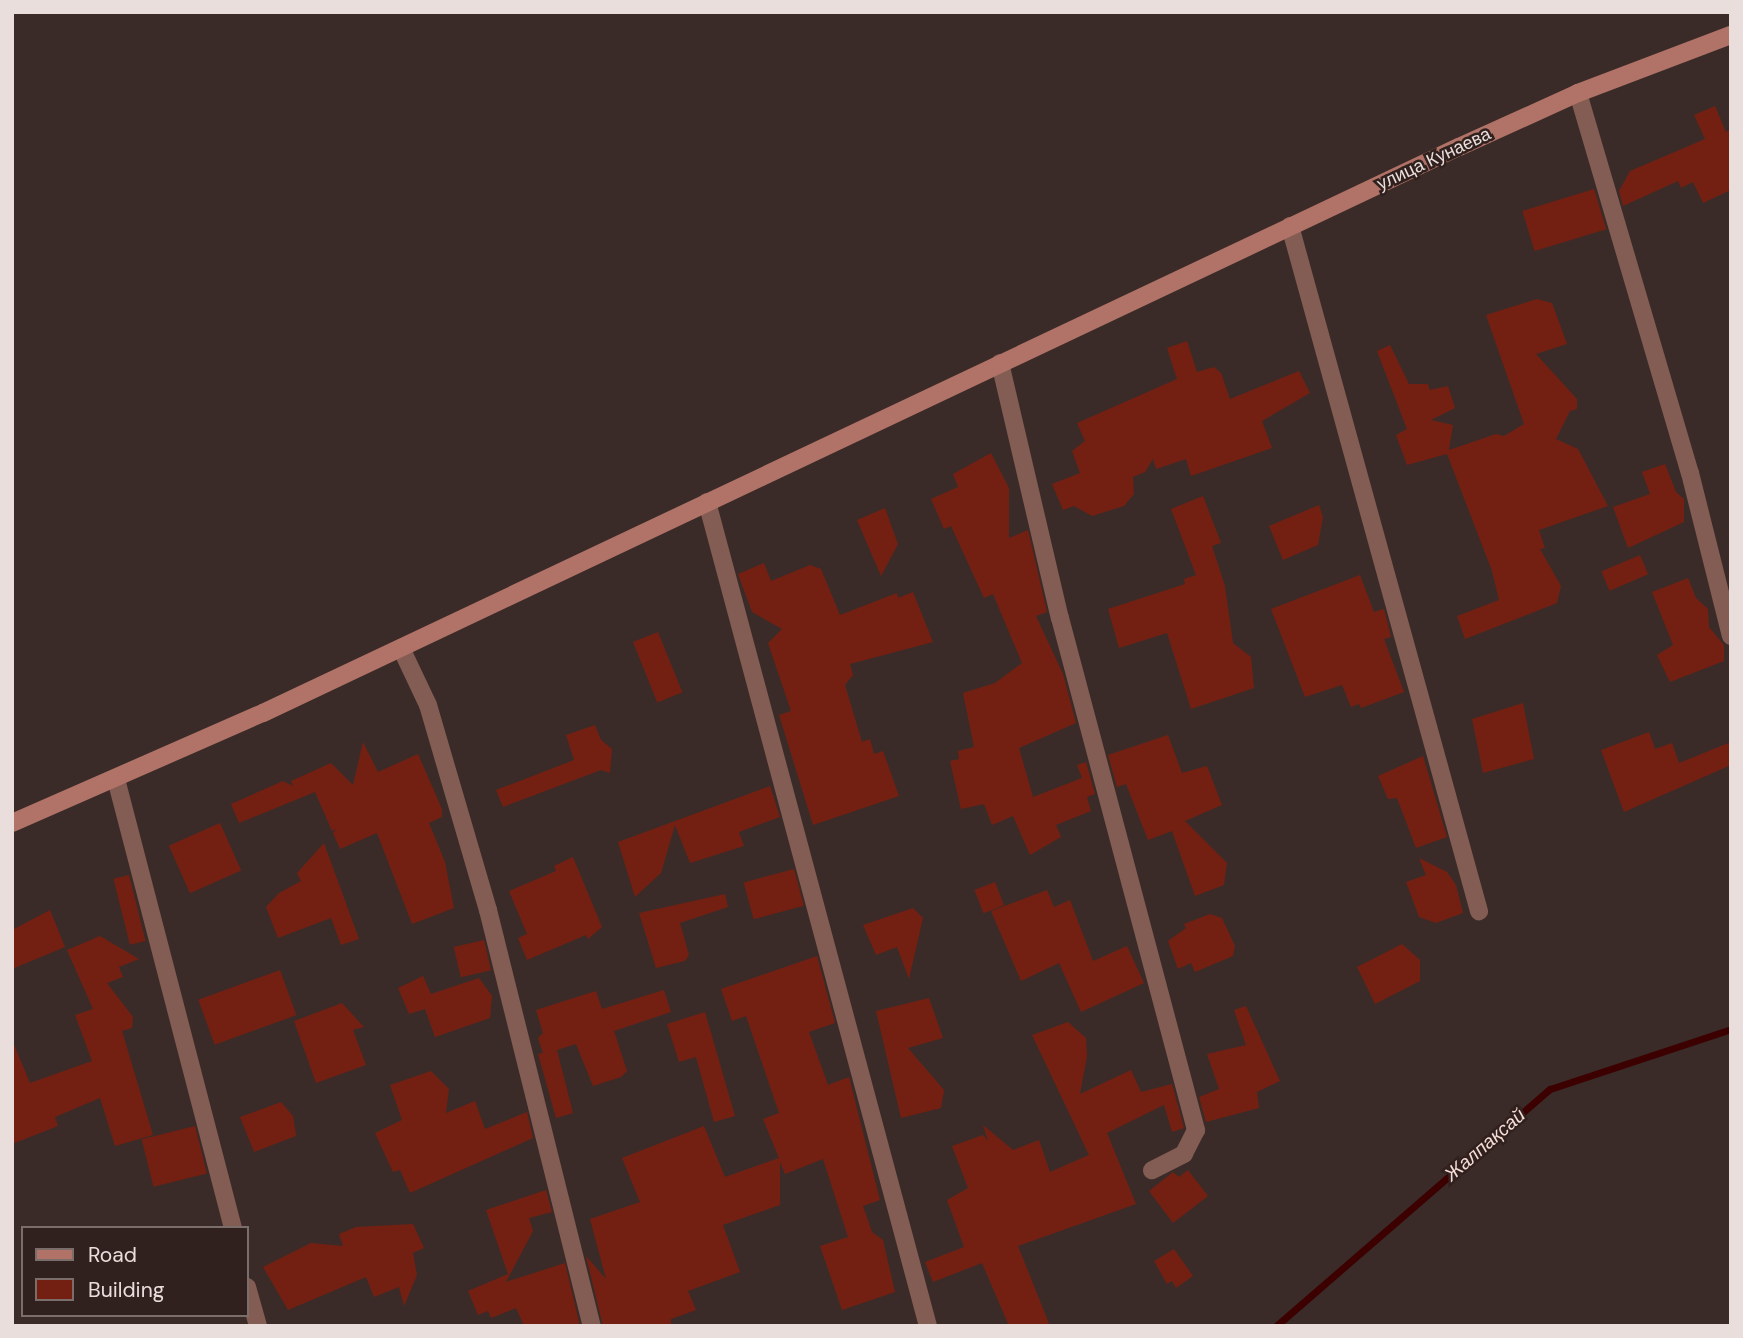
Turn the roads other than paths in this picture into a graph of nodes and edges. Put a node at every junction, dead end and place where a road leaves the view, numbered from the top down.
1 (1731, 35) edge
2 (1578, 93) junction
3 (1290, 226) junction
4 (1000, 363) junction
5 (708, 502) junction
6 (1731, 636) edge
7 (401, 648) junction
8 (116, 779) junction
9 (12, 823) edge
10 (1479, 911) dead end
11 (1152, 1170) dead end
12 (232, 1226) edge
13 (248, 1291) edge
14 (258, 1326) edge
15 (592, 1326) edge
16 (928, 1326) edge

1 - 2 main road, улица Кунаева
2 - 3 main road, улица Кунаева
2 - 6 street
3 - 4 main road, улица Кунаева
3 - 10 street
4 - 5 main road, улица Кунаева
4 - 11 street
5 - 7 main road, улица Кунаева
5 - 16 street
7 - 8 main road, улица Кунаева
7 - 15 street
8 - 9 main road, улица Кунаева
8 - 12 street
13 - 14 street

